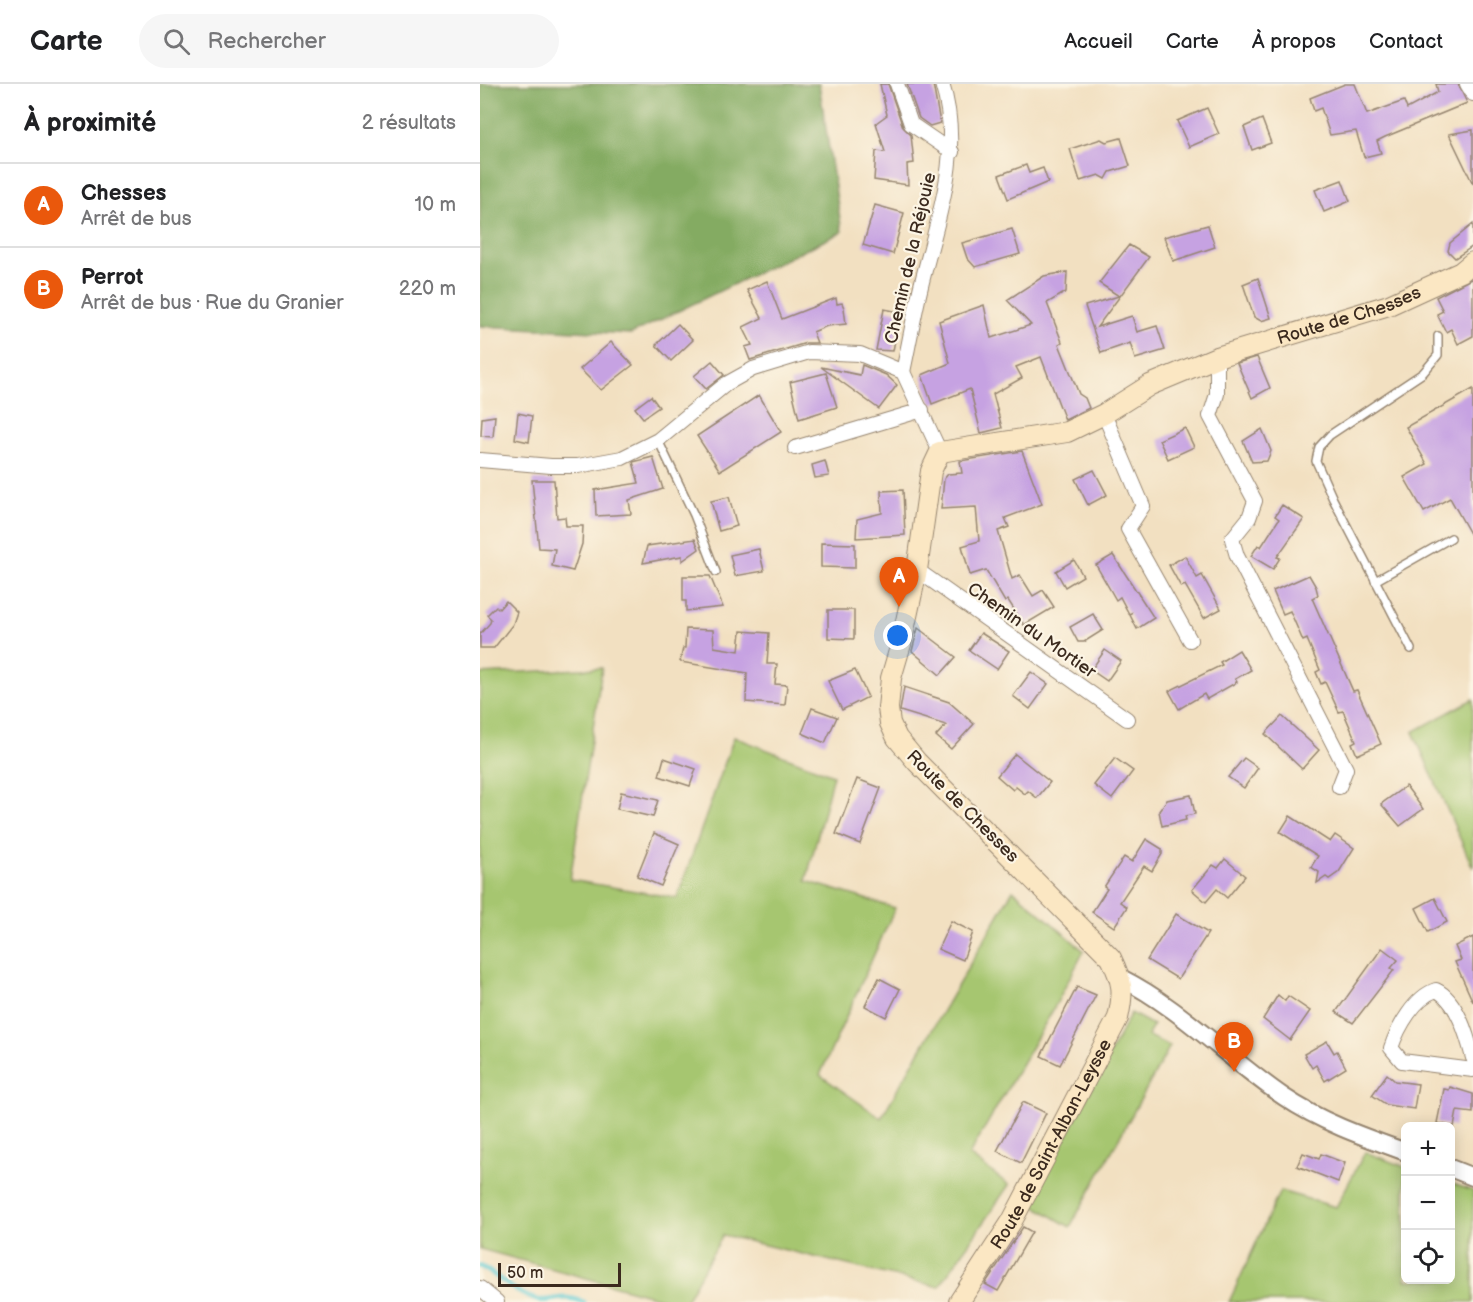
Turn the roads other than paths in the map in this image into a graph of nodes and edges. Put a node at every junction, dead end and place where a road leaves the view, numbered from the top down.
1 (897, 84) edge
2 (942, 84) edge
3 (1467, 84) edge
4 (1473, 94) edge
5 (952, 152) junction
6 (1473, 261) edge
7 (1438, 336) dead end
8 (1218, 357) junction
9 (903, 372) junction
10 (922, 410) junction
11 (1104, 414) junction
12 (658, 440) junction
13 (795, 448) dead end
14 (940, 452) junction
15 (480, 460) edge
16 (1451, 538) dead end
17 (917, 570) junction
18 (716, 572) dead end
19 (1375, 581) junction
20 (1190, 640) dead end
21 (1411, 649) dead end
22 (1127, 719) dead end
23 (1339, 787) dead end
24 (1121, 978) junction
25 (1473, 1058) edge
26 (1473, 1070) edge
27 (1401, 1150) edge
28 (1455, 1170) edge
29 (1473, 1177) edge
30 (480, 1288) edge
31 (497, 1302) edge
32 (959, 1302) edge

1 - 5 street, Chemin de la Réjouie
2 - 5 street, Chemin de la Réjouie
3 - 4 street
5 - 9 street, Chemin de la Réjouie
6 - 8 main road, Route de Chesses
7 - 19 lane
8 - 11 main road, Route de Chesses
8 - 23 street
9 - 10 street
9 - 12 street
10 - 13 street
10 - 14 street
11 - 14 main road, Route de Chesses
11 - 20 street
12 - 15 street
12 - 18 lane
14 - 17 main road, Route de Chesses
16 - 19 lane
17 - 22 street, Chemin du Mortier
17 - 24 main road, Route de Chesses
19 - 21 lane
24 - 27 street
24 - 32 main road, Route de Saint-Alban-Leysse
25 - 26 street
28 - 29 street
30 - 31 street

